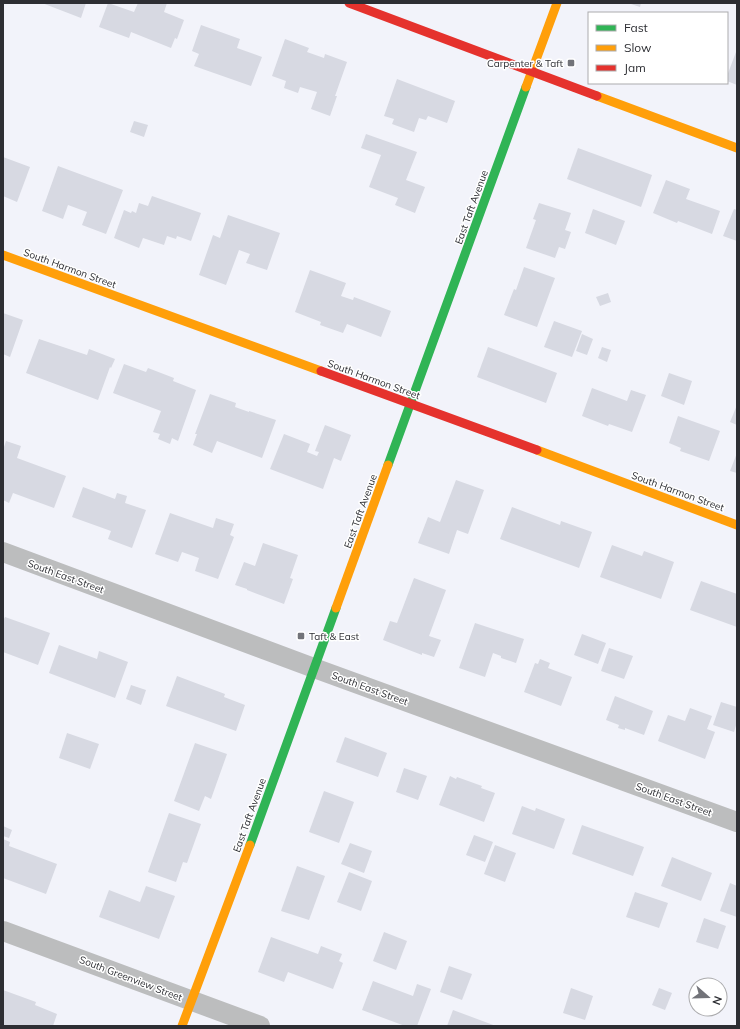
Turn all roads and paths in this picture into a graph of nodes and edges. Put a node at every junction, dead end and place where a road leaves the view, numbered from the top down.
1 (349, 3) edge
2 (558, 3) edge
3 (532, 72) junction
4 (737, 148) edge
5 (3, 255) edge
6 (410, 404) junction
7 (737, 525) edge
8 (3, 552) edge
9 (314, 668) junction
10 (737, 822) edge
11 (3, 930) edge
12 (191, 1001) junction
13 (182, 1026) edge
14 (260, 1026) edge

1 - 3 street
2 - 3 street, East Taft Avenue
3 - 4 street
3 - 6 street, East Taft Avenue
5 - 6 street, South Harmon Street
6 - 7 street, South Harmon Street
6 - 9 street, East Taft Avenue
8 - 9 street, South East Street
9 - 10 street, South East Street
9 - 12 street, East Taft Avenue
11 - 12 street, South Greenview Street
12 - 13 street, East Taft Avenue
12 - 14 street, South Greenview Street

